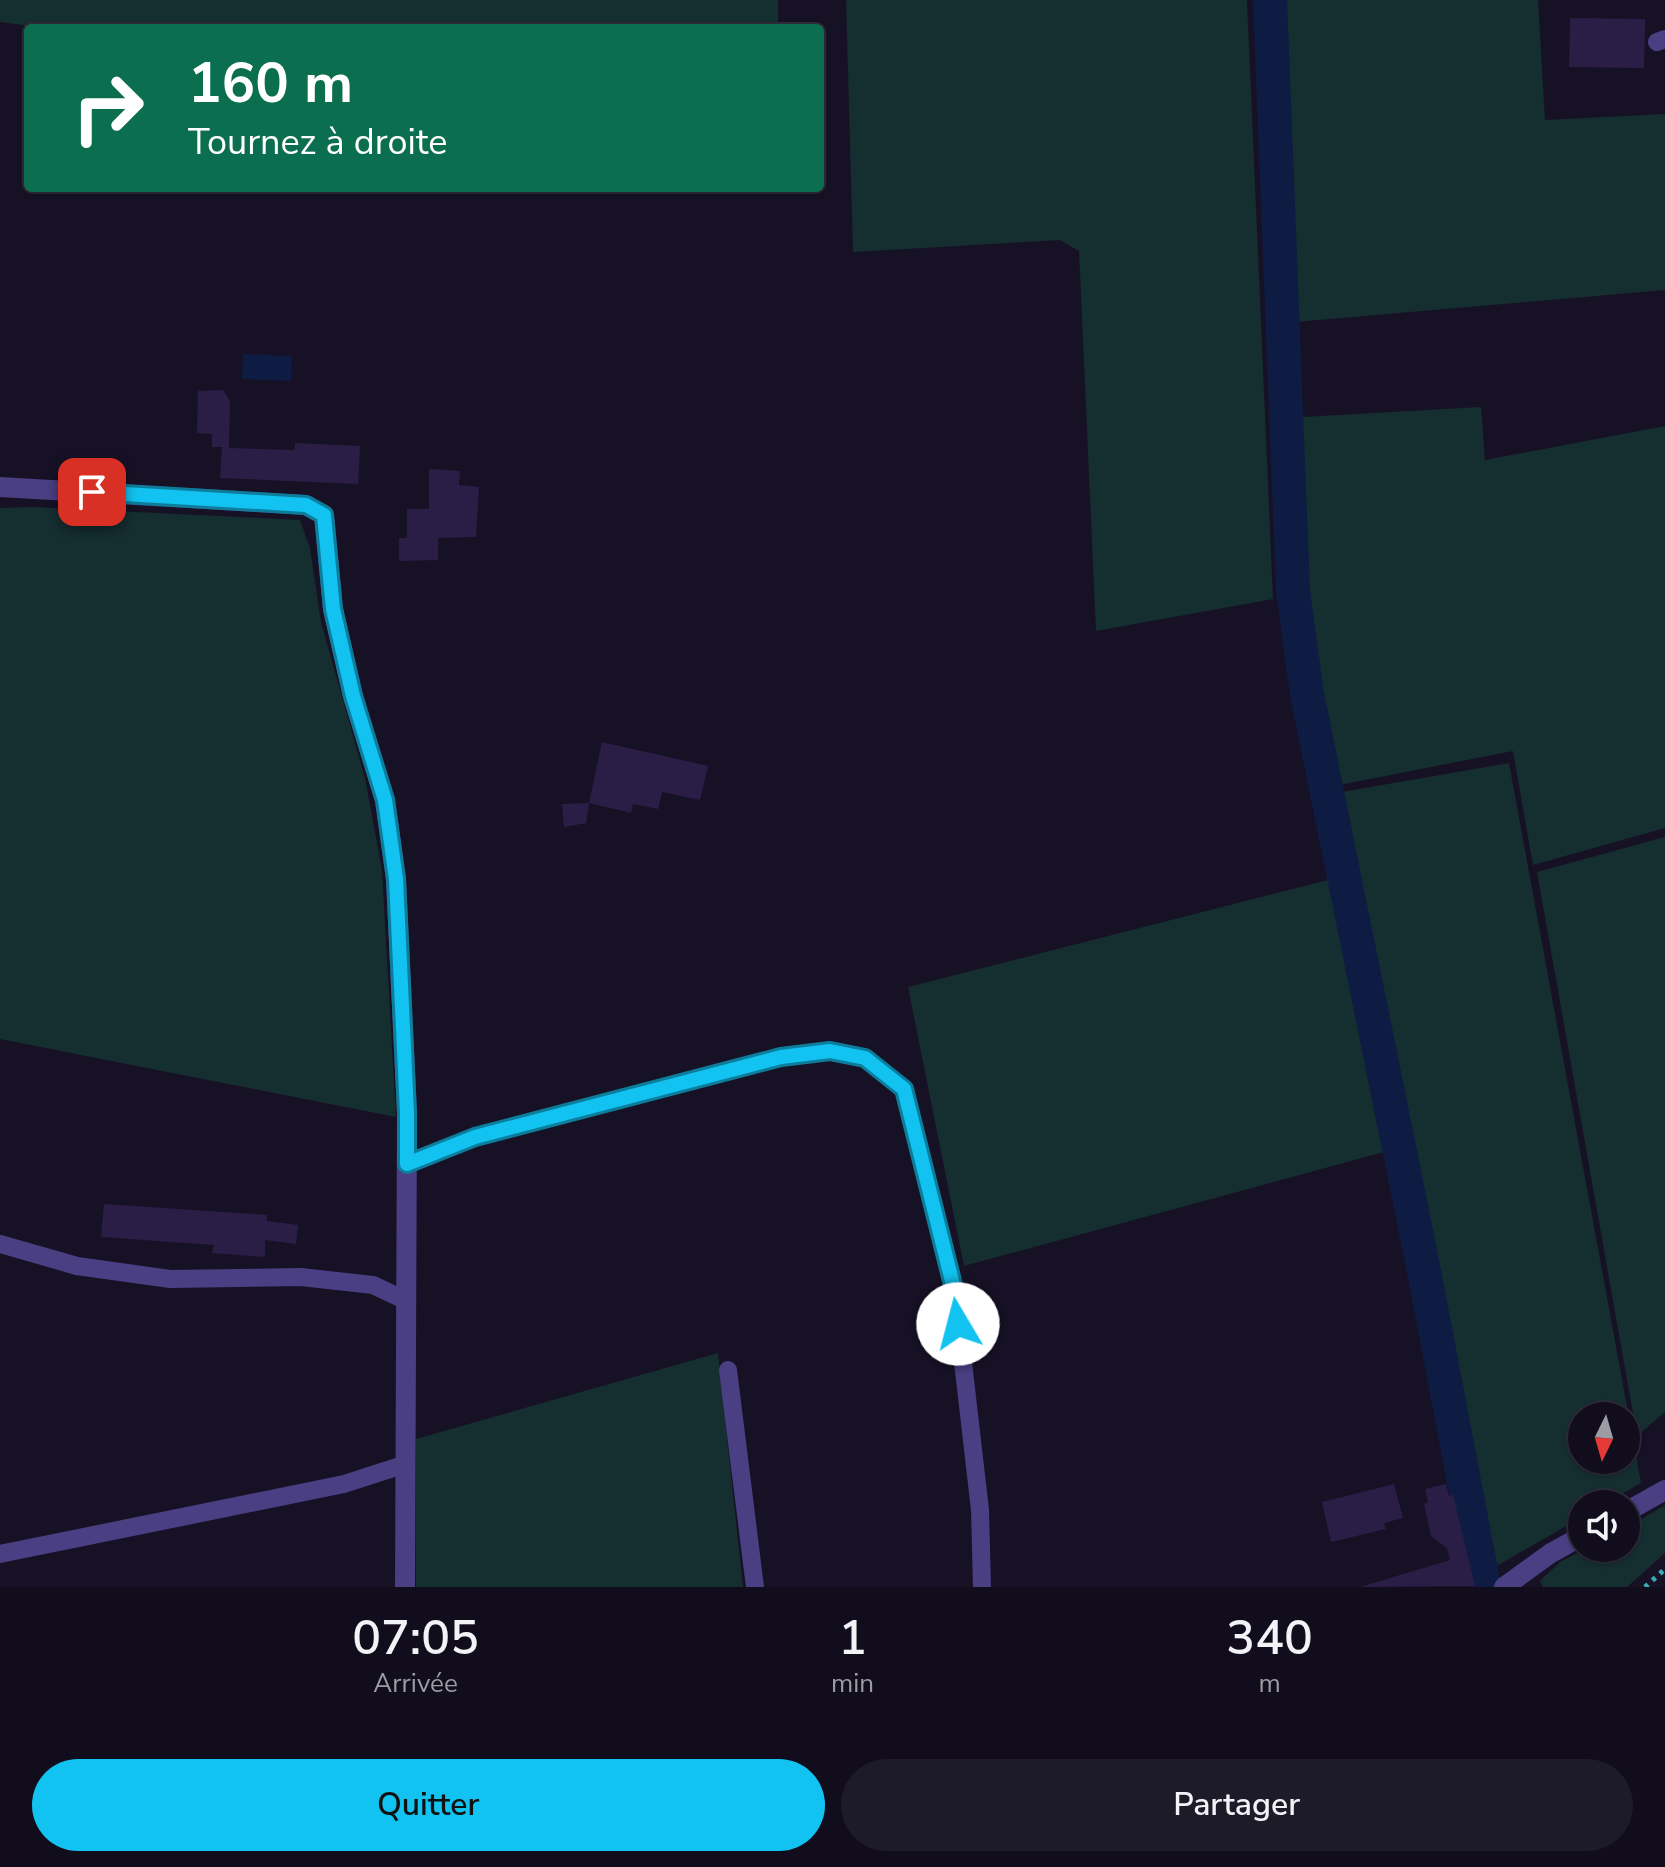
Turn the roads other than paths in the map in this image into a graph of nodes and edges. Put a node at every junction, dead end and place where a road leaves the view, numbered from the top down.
1 (0, 487) edge
2 (407, 1164) junction
3 (0, 1244) edge
4 (407, 1301) junction
5 (728, 1370) dead end
6 (406, 1464) junction
7 (1665, 1490) edge
8 (1640, 1504) edge
9 (1568, 1544) edge
10 (0, 1554) edge
11 (405, 1587) edge
12 (755, 1587) edge
13 (982, 1587) edge
14 (1504, 1587) edge

1 - 2 street
2 - 4 street
2 - 13 lane
3 - 4 lane
4 - 6 street
5 - 12 lane
6 - 10 lane
6 - 11 street
7 - 8 street
9 - 14 street

